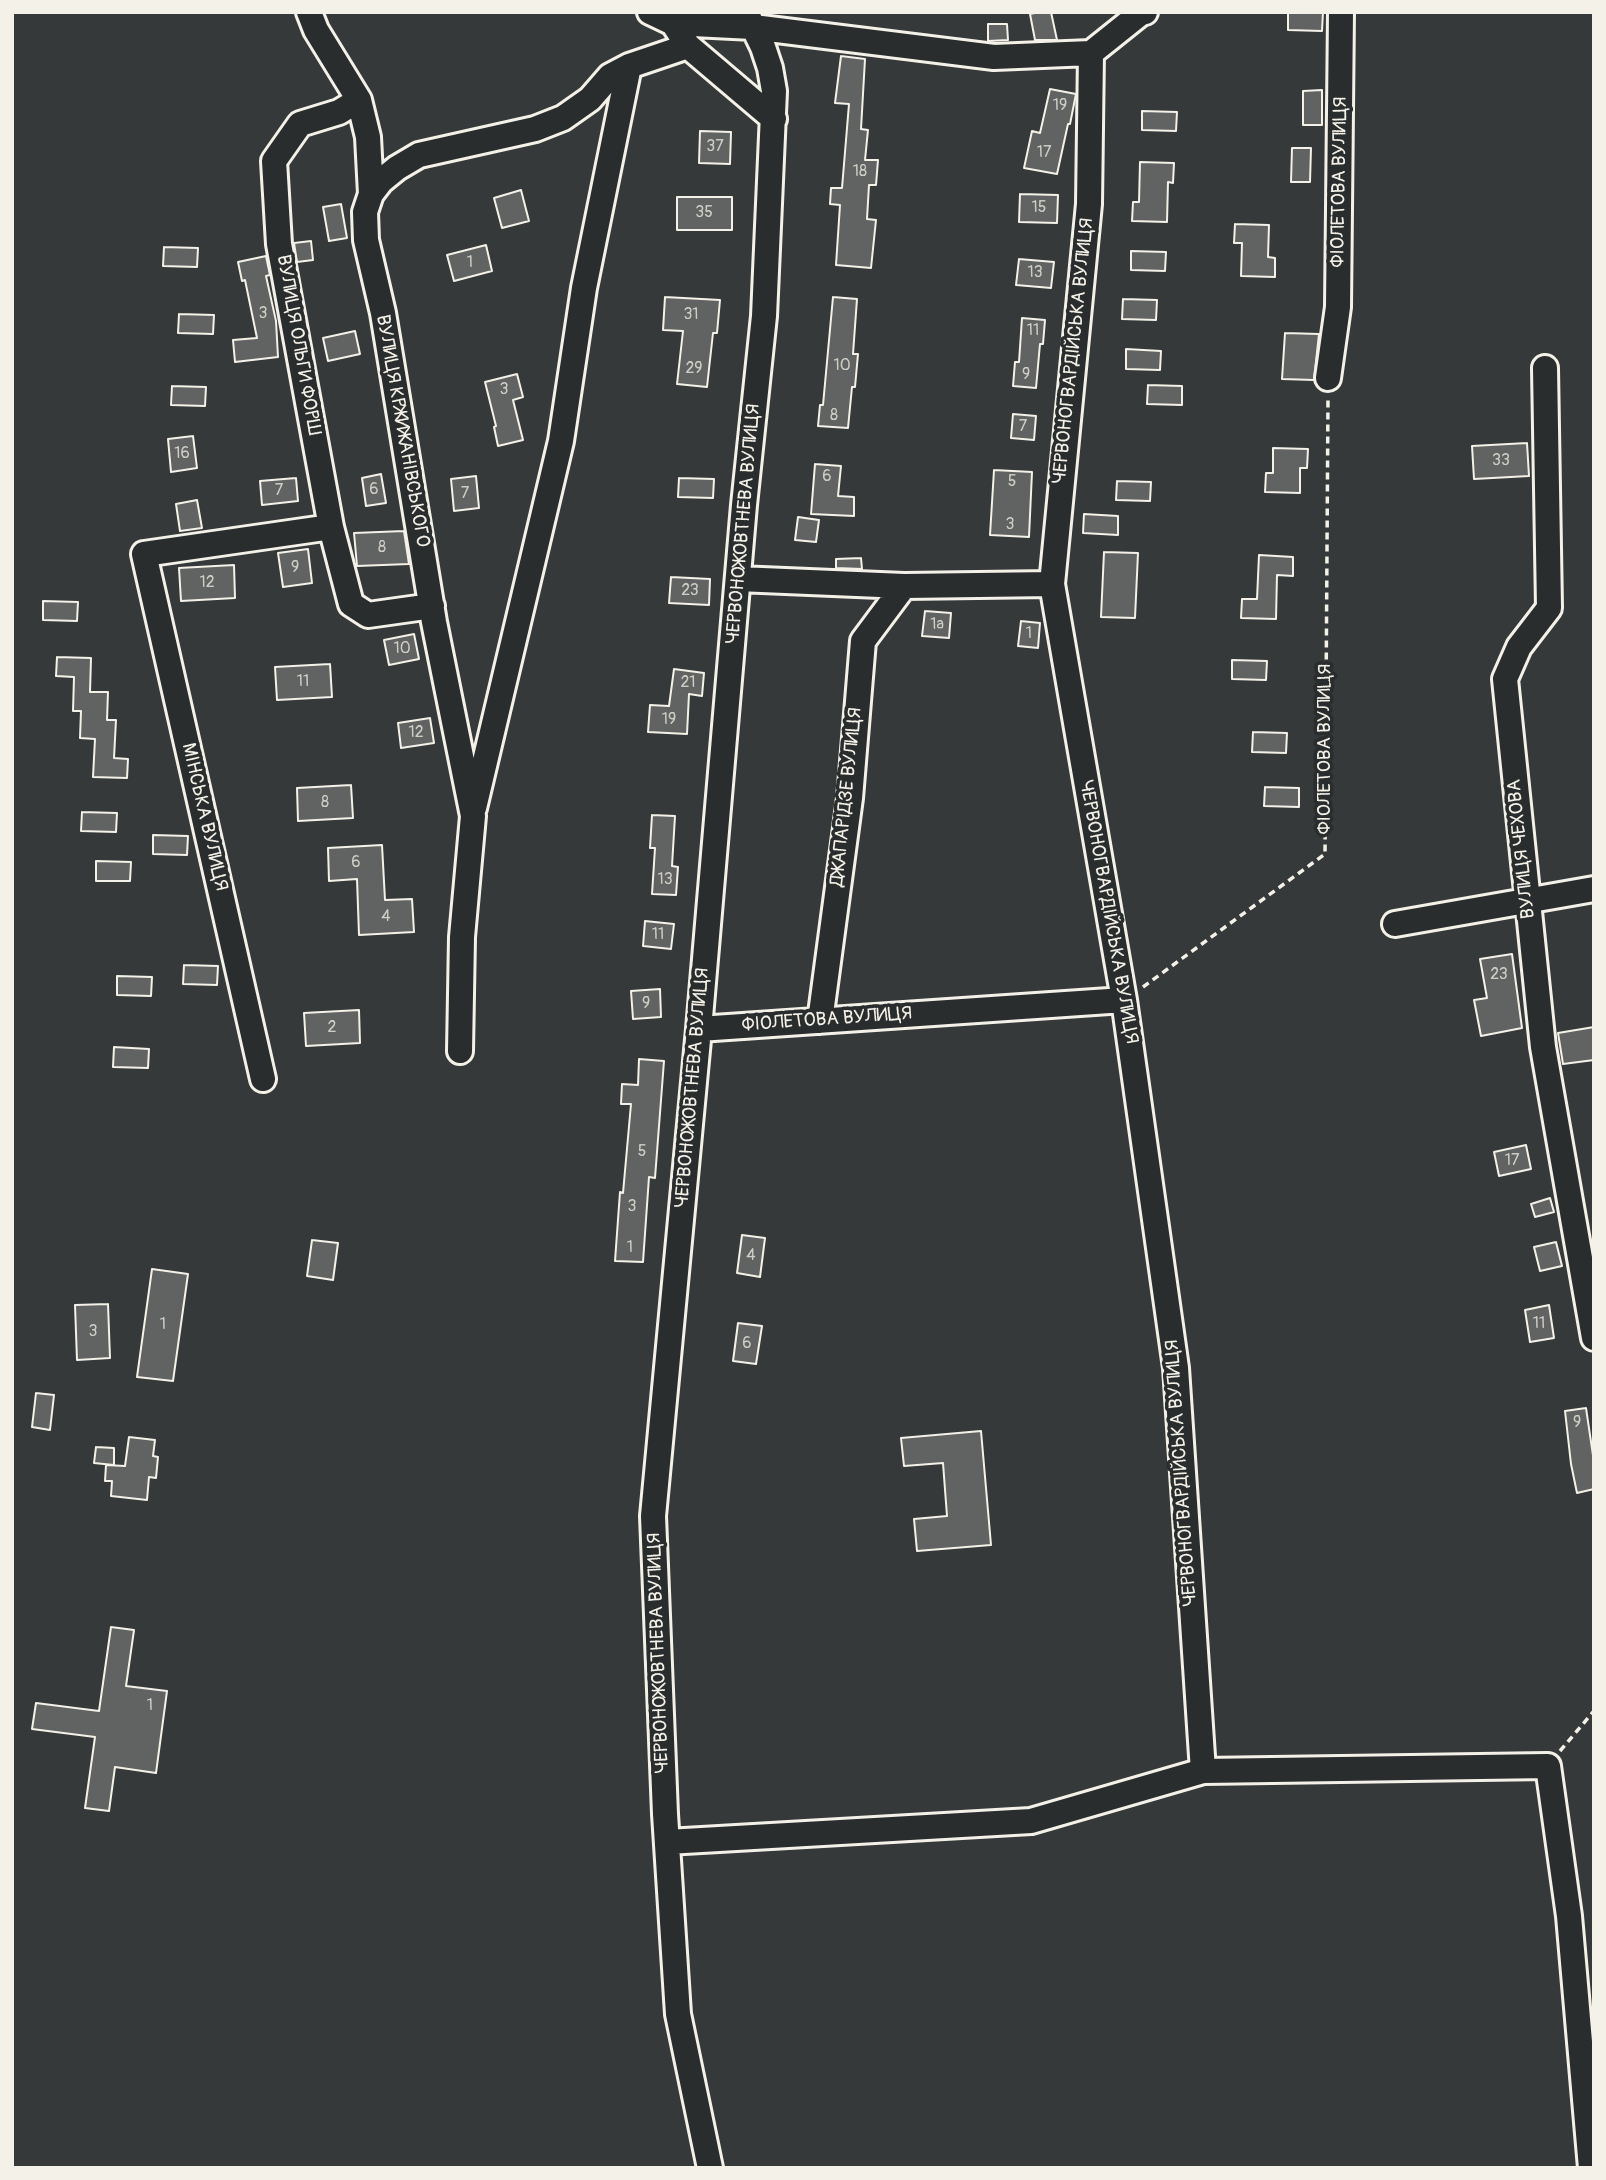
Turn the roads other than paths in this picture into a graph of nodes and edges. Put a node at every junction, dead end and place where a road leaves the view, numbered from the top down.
1 (309, 12) edge
2 (650, 12) edge
3 (1145, 12) edge
4 (1341, 12) edge
5 (750, 20) edge
6 (673, 23) junction
7 (688, 46) junction
8 (1091, 53) junction
9 (629, 66) junction
10 (359, 100) junction
11 (774, 119) junction
12 (371, 194) junction
13 (1545, 368) dead end
14 (1328, 378) road end
15 (331, 527) junction
16 (738, 579) junction
17 (1052, 584) junction
18 (904, 586) junction
19 (432, 606) junction
20 (472, 816) junction
21 (1594, 889) edge
22 (1528, 901) junction
23 (1395, 924) dead end
24 (1124, 1000) junction
25 (820, 1021) junction
26 (699, 1029) junction
27 (460, 1051) dead end
28 (263, 1079) dead end
29 (1594, 1338) edge
30 (1203, 1771) junction
31 (667, 1842) junction
32 (710, 2168) edge
33 (1591, 2168) edge

1 - 10 street, ВУЛИЦЯ КРЖИЖАНІВСЬКОГО
2 - 6 street
3 - 8 street
4 - 14 street, ФІОЛЕТОВА ВУЛИЦЯ
5 - 6 street
5 - 8 street
5 - 11 street, ЧЕРВОНОЖОВТНЕВА ВУЛИЦЯ
6 - 7 street
7 - 9 street
7 - 11 street
8 - 17 street, ЧЕРВОНОГВАРДІЙСЬКА ВУЛИЦЯ
9 - 12 street
9 - 20 street
10 - 12 street, ВУЛИЦЯ КРЖИЖАНІВСЬКОГО
10 - 15 street, ВУЛИЦЯ ОЛЬГИ ФОРШ
11 - 16 street, ЧЕРВОНОЖОВТНЕВА ВУЛИЦЯ
12 - 19 street, ВУЛИЦЯ КРЖИЖАНІВСЬКОГО
13 - 22 street, ВУЛИЦЯ ЧЕХОВА
15 - 19 street, ВУЛИЦЯ ОЛЬГИ ФОРШ
15 - 28 street, МІНСЬКА ВУЛИЦЯ
16 - 18 street
16 - 26 street, ЧЕРВОНОЖОВТНЕВА ВУЛИЦЯ
17 - 18 street
17 - 24 street, ЧЕРВОНОГВАРДІЙСЬКА ВУЛИЦЯ
18 - 25 street, ДЖАПАРІДЗЕ ВУЛИЦЯ
19 - 20 street, ВУЛИЦЯ КРЖИЖАНІВСЬКОГО
20 - 27 street, ВУЛИЦЯ КРЖИЖАНІВСЬКОГО
21 - 22 street
22 - 23 street
22 - 29 street, ВУЛИЦЯ ЧЕХОВА
24 - 25 street, ФІОЛЕТОВА ВУЛИЦЯ
24 - 30 street, ЧЕРВОНОГВАРДІЙСЬКА ВУЛИЦЯ
25 - 26 street, ФІОЛЕТОВА ВУЛИЦЯ
26 - 31 street, ЧЕРВОНОЖОВТНЕВА ВУЛИЦЯ
30 - 31 street
30 - 33 street
31 - 32 street, ЧЕРВОНОЖОВТНЕВА ВУЛИЦЯ

